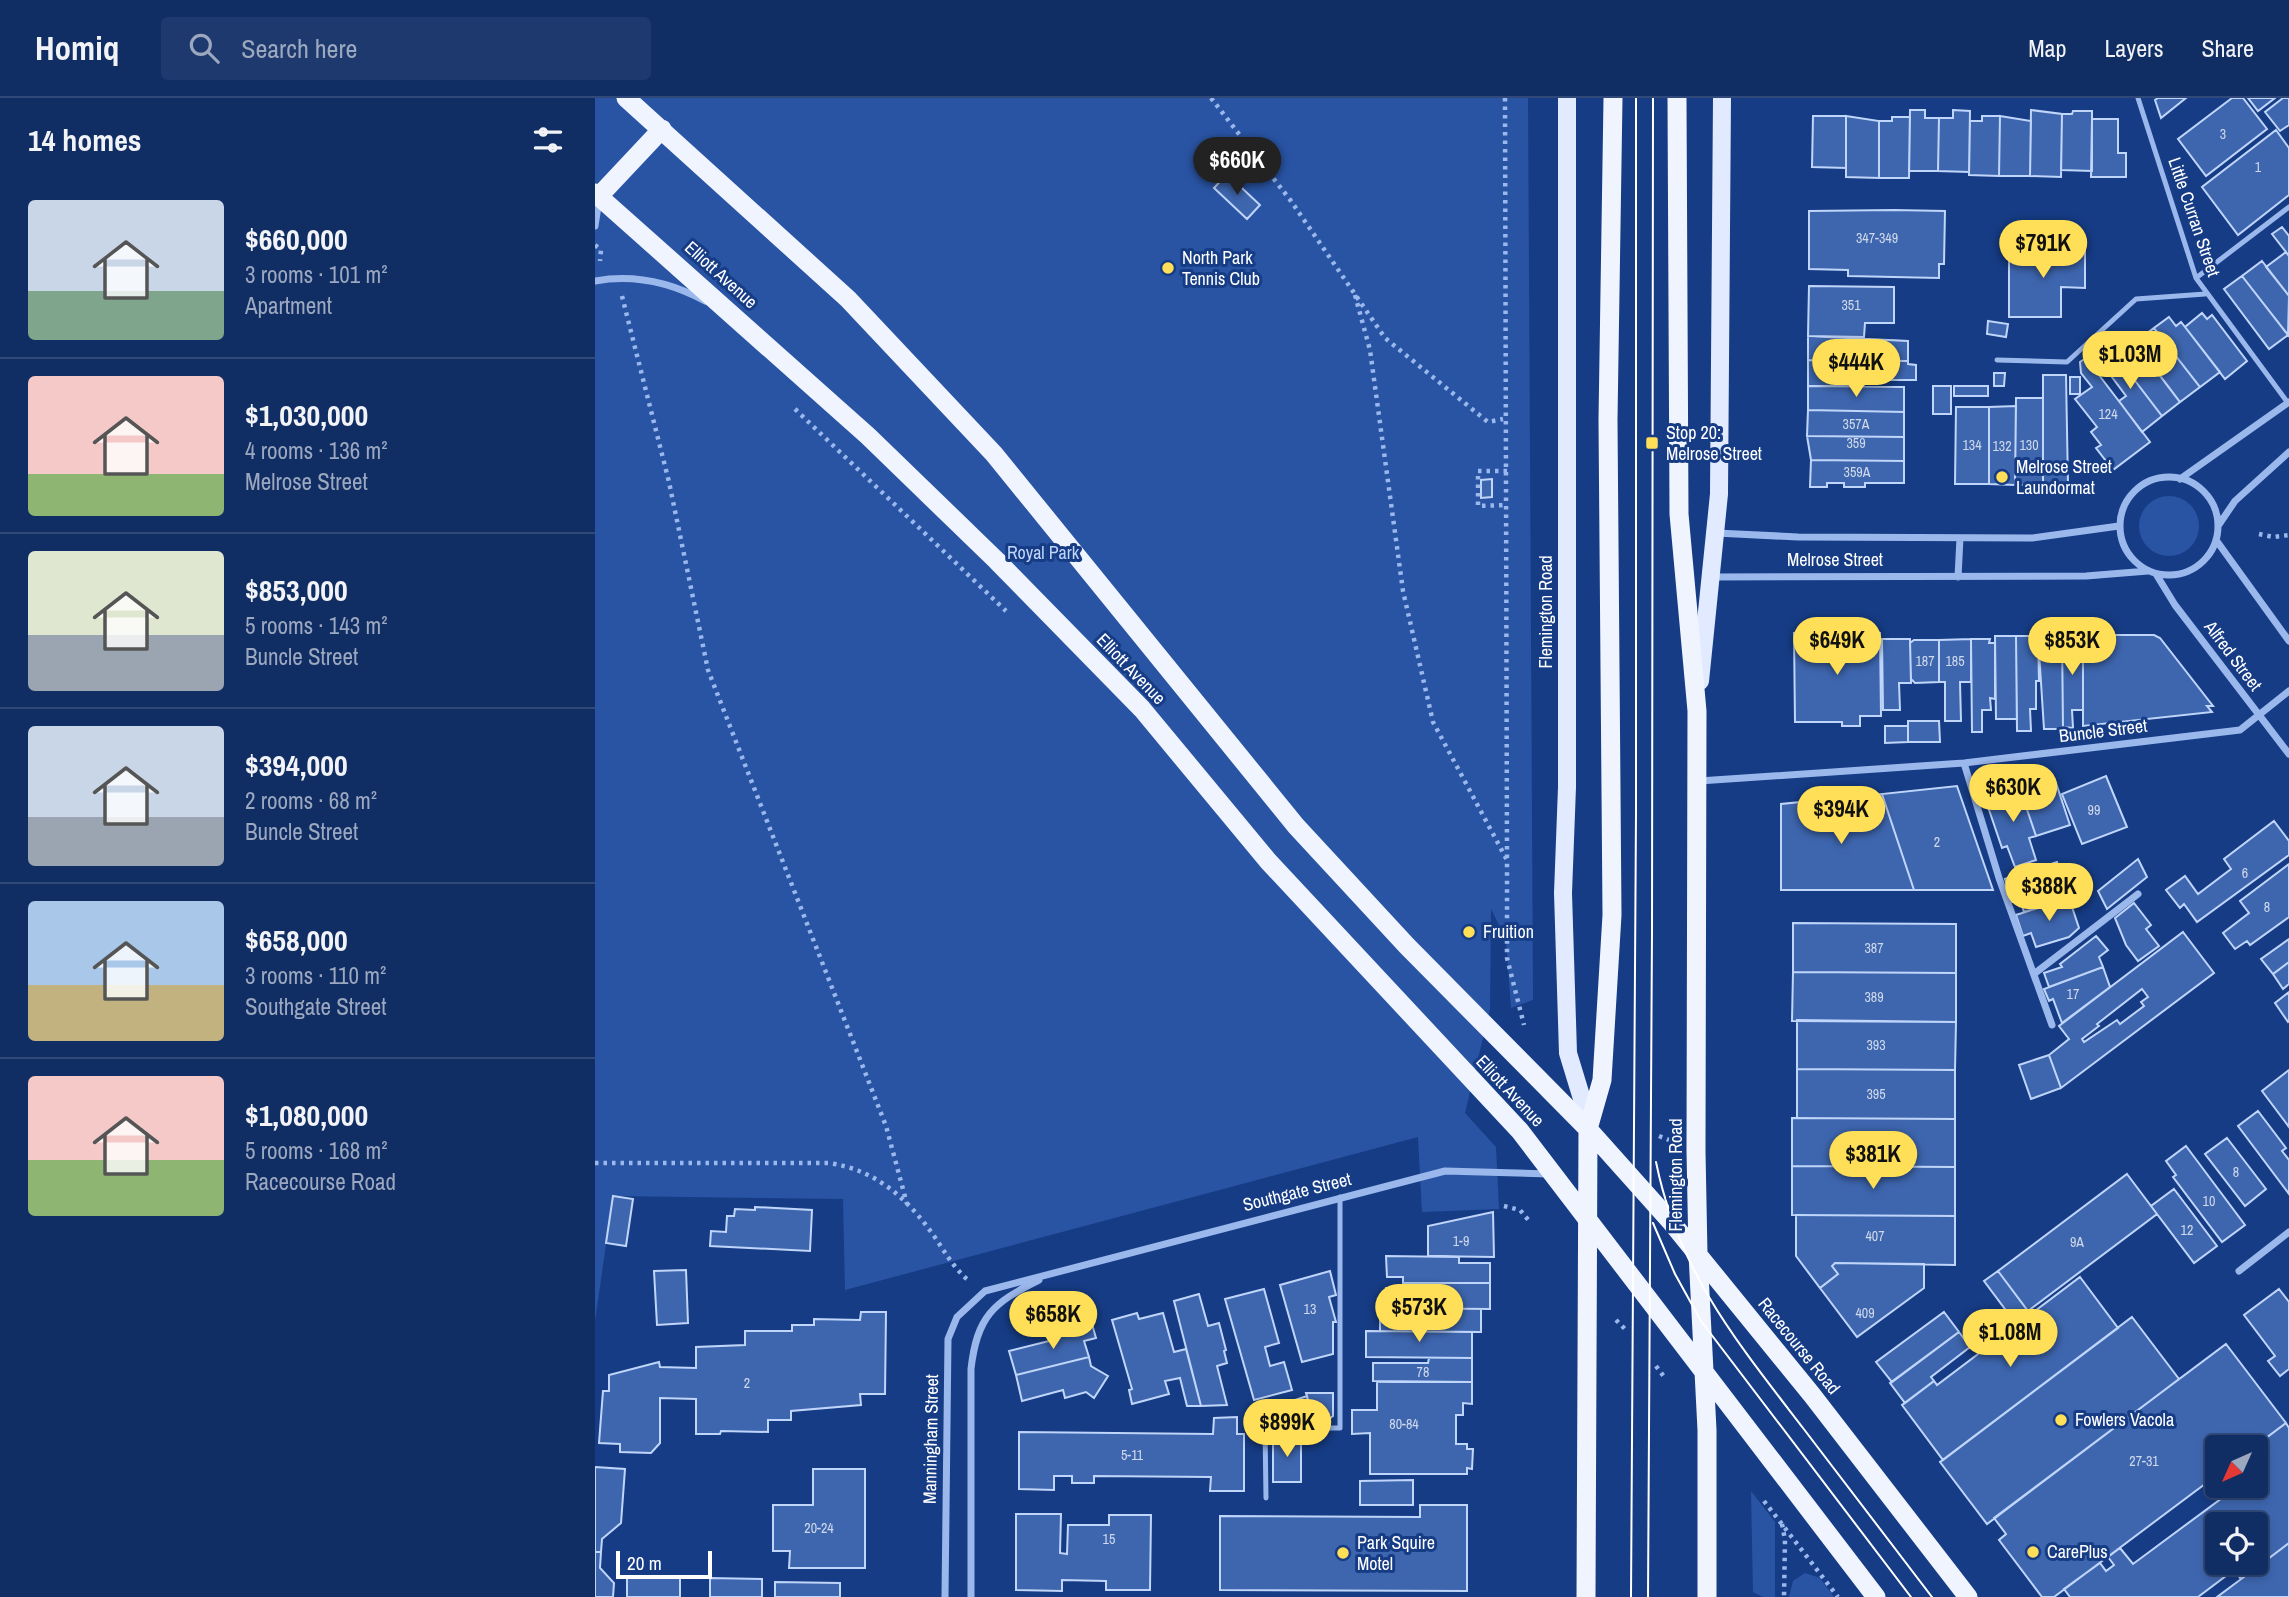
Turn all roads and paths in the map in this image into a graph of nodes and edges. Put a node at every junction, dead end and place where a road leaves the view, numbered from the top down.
1 (626, 98) edge
2 (1211, 98) edge
3 (1504, 98) edge
4 (1567, 98) edge
5 (1612, 98) edge
6 (1677, 98) edge
7 (1722, 98) edge
8 (2138, 98) edge
9 (662, 129) junction
10 (596, 196) edge
11 (2289, 207) edge
12 (595, 226) edge
13 (2196, 278) junction
14 (595, 281) edge
15 (2205, 293) junction
16 (614, 295) dead end
17 (622, 295) junction
18 (631, 295) dead end
19 (1355, 295) junction
20 (1997, 360) dead end
21 (797, 373) junction
22 (2289, 403) edge
23 (792, 407) dead end
24 (1503, 419) junction
25 (2289, 452) edge
26 (1507, 471) junction
27 (2180, 479) junction
28 (1507, 505) junction
29 (2119, 526) junction
30 (2218, 526) junction
31 (1716, 533) junction
32 (2259, 534) dead end
33 (2289, 535) edge
34 (1960, 538) junction
35 (2216, 540) junction
36 (2152, 573) junction
37 (1711, 577) junction
38 (1958, 577) junction
39 (1010, 616) dead end
40 (2289, 641) edge
41 (2289, 691) edge
42 (1697, 711) junction
43 (2259, 716) junction
44 (2289, 754) edge
45 (1964, 764) junction
46 (1698, 781) junction
47 (1507, 860) junction
48 (2138, 894) dead end
49 (2035, 974) junction
50 (1524, 1020) dead end
51 (2052, 1025) dead end
52 (1589, 1126) junction
53 (1658, 1136) dead end
54 (1669, 1140) dead end
55 (595, 1163) edge
56 (1554, 1175) junction
57 (1340, 1197) junction
58 (907, 1204) junction
59 (1504, 1206) dead end
60 (1588, 1220) junction
61 (1530, 1222) dead end
62 (2289, 1232) edge
63 (1697, 1254) junction
64 (2239, 1270) dead end
65 (1051, 1273) junction
66 (982, 1293) junction
67 (993, 1308) junction
68 (1616, 1320) dead end
69 (1625, 1329) dead end
70 (1656, 1366) dead end
71 (1704, 1372) junction
72 (1665, 1378) dead end
73 (1266, 1498) dead end
74 (1764, 1501) dead end
75 (1782, 1524) junction
76 (945, 1597) edge
77 (971, 1597) edge
78 (1586, 1597) edge
79 (1707, 1597) edge
80 (1784, 1597) edge
81 (1838, 1597) edge
82 (1876, 1597) edge
83 (1968, 1597) edge

1 - 9 highway, Elliott Avenue
2 - 19 path
3 - 24 path
4 - 52 main road, Flemington Road
5 - 52 highway, Flemington Road
6 - 42 highway, Flemington Road
7 - 31 main road, Flemington Road
8 - 13 lane, Little Curran Street
9 - 10 highway
9 - 52 highway, Elliott Avenue
10 - 12 street
10 - 21 highway, Elliott Avenue
11 - 13 lane
13 - 15 lane, Little Curran Street
14 - 21 street
15 - 20 lane
15 - 22 lane, Little Curran Street
16 - 17 path
17 - 18 path
17 - 58 path
19 - 24 path
19 - 47 path
21 - 56 highway, Elliott Avenue
22 - 27 street
23 - 39 path
24 - 26 path
25 - 30 street
26 - 28 path
26 - 28 path
27 - 29 street
27 - 30 street
28 - 47 path
29 - 34 street, Melrose Street
29 - 36 street
30 - 35 street
31 - 34 street, Melrose Street
31 - 37 main road, Flemington Road
32 - 33 path
34 - 38 street
35 - 36 street
35 - 40 street
36 - 38 street, Melrose Street
36 - 43 street, Alfred Street
37 - 38 street, Melrose Street
37 - 42 main road, Flemington Road
41 - 43 street, Buncle Street
42 - 46 highway, Flemington Road
43 - 44 street, Alfred Street
43 - 45 street, Buncle Street
45 - 46 street, Buncle Street
45 - 49 street
46 - 63 highway, Flemington Road
47 - 50 path
48 - 49 street
49 - 51 street
52 - 60 highway, Flemington Road
52 - 63 highway, Racecourse Road
53 - 54 path
55 - 58 path
56 - 57 street, Southgate Street
56 - 60 highway, Elliott Avenue
57 - 65 street, Southgate Street
57 - 73 lane
58 - 66 path
59 - 61 path
60 - 71 highway
60 - 78 highway, Flemington Road
62 - 64 street
63 - 71 highway, Flemington Road
63 - 83 highway, Racecourse Road
65 - 66 street, Southgate Street
65 - 67 street, Southgate Street
66 - 67 street
66 - 76 street, Manningham Street
67 - 77 street
68 - 69 path
70 - 72 path
71 - 79 highway, Flemington Road
71 - 82 highway
74 - 75 path
75 - 80 path
75 - 81 path

